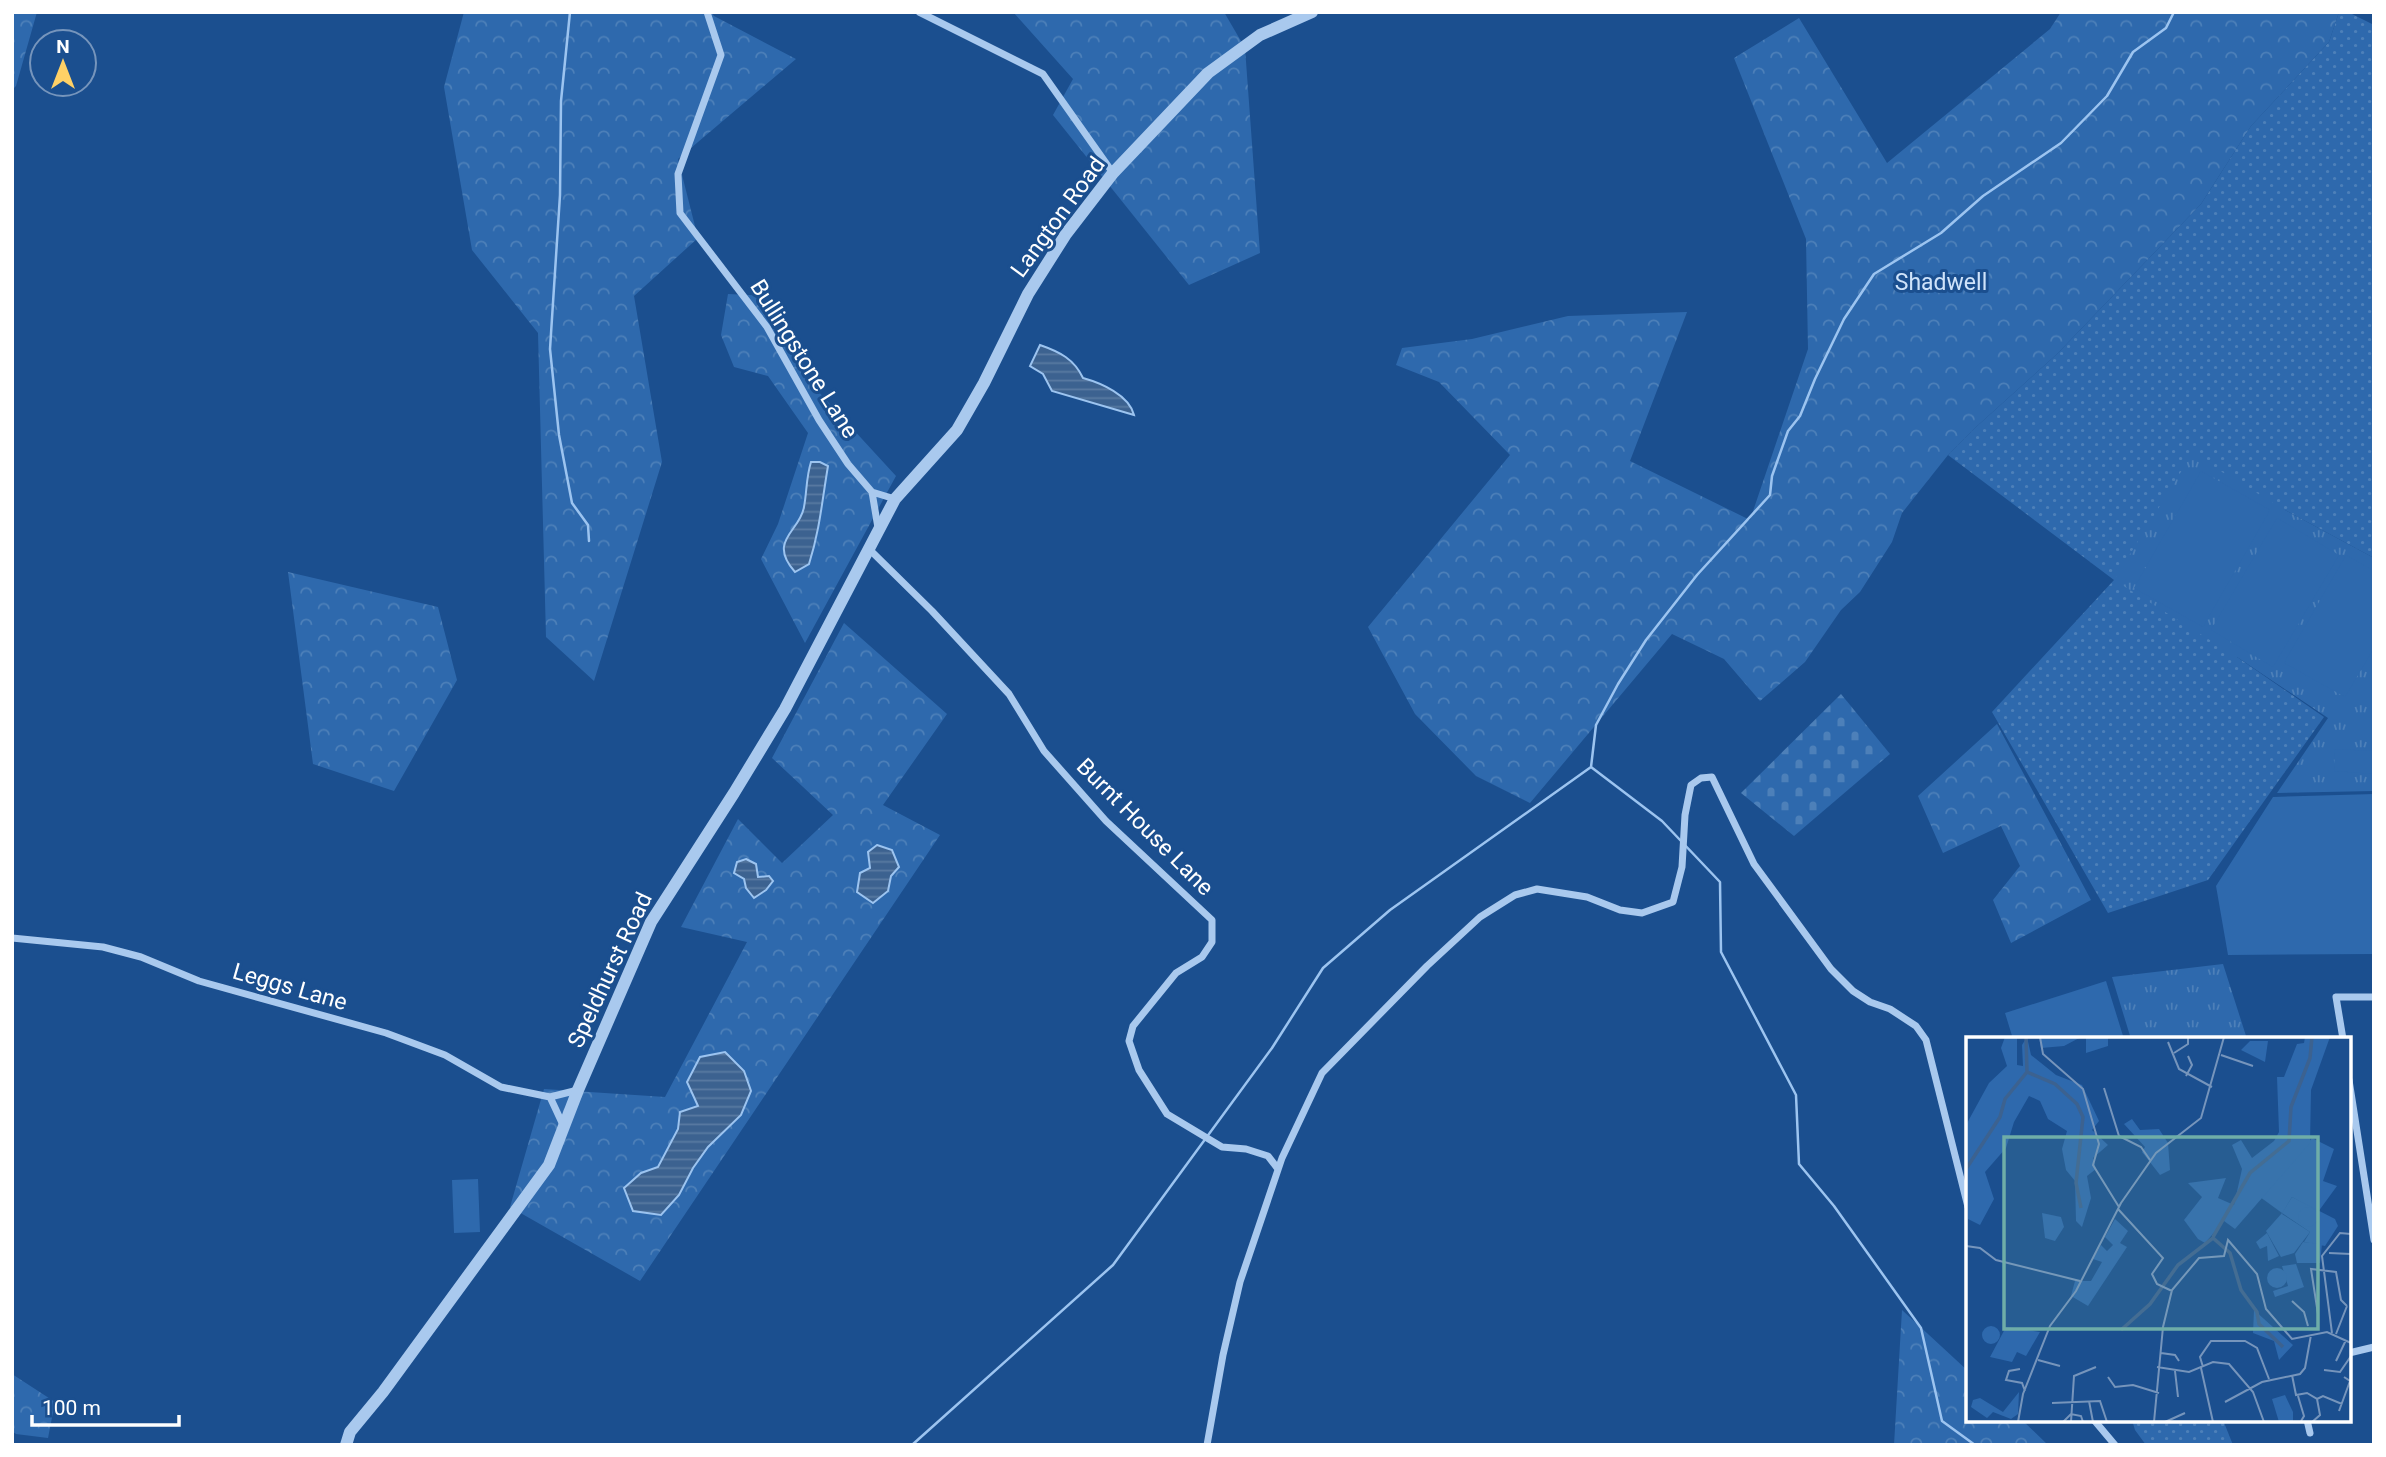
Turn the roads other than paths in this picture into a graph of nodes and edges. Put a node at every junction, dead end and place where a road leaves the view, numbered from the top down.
1 (707, 12) edge
2 (919, 12) edge
3 (1312, 12) edge
4 (1113, 173) junction
5 (872, 492) junction
6 (895, 499) junction
7 (878, 528) junction
8 (868, 548) junction
9 (12, 938) edge
10 (2374, 997) edge
11 (2343, 1037) edge
12 (578, 1090) junction
13 (2351, 1093) edge
14 (551, 1097) junction
15 (565, 1128) junction
16 (1278, 1170) junction
17 (1966, 1199) edge
18 (2374, 1240) edge
19 (2374, 1347) edge
20 (2351, 1353) edge
21 (2096, 1422) edge
22 (2308, 1422) edge
23 (2311, 1433) dead end
24 (346, 1445) edge
25 (1207, 1445) edge
26 (2115, 1445) edge

1 - 5 street, Bullingstone Lane
2 - 4 street
3 - 4 street, Langton Road
4 - 6 street, Langton Road
5 - 6 street
5 - 7 street
6 - 7 street, Speldhurst Road
7 - 8 street, Speldhurst Road
8 - 12 street, Speldhurst Road
8 - 16 street, Burnt House Lane
9 - 14 street, Leggs Lane
10 - 11 street
12 - 14 street, Leggs Lane
12 - 15 street, Speldhurst Road
13 - 18 street
14 - 15 street
15 - 24 street, Speldhurst Road
16 - 17 street
16 - 25 street
19 - 20 street
21 - 26 street
22 - 23 street

